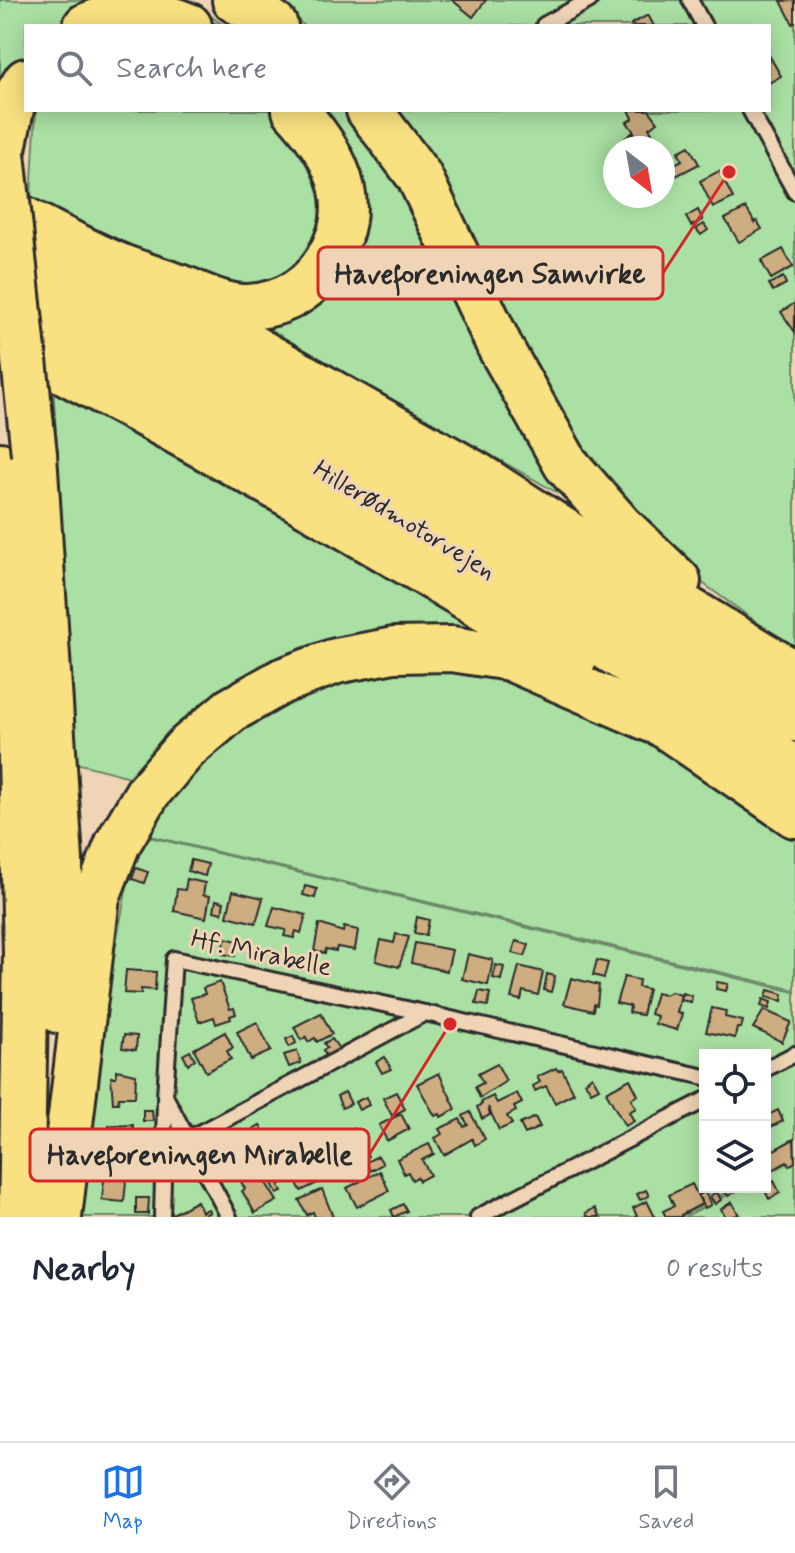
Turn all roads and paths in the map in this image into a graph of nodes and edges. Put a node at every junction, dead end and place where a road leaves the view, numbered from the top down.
1 (235, 0) edge
2 (590, 0) edge
3 (690, 0) edge
4 (90, 24) edge
5 (183, 24) edge
6 (273, 24) edge
7 (546, 24) edge
8 (703, 24) edge
9 (24, 84) edge
10 (297, 112) edge
11 (371, 112) edge
12 (751, 112) edge
13 (795, 192) edge
14 (0, 207) edge
15 (0, 250) edge
16 (119, 266) junction
17 (0, 296) edge
18 (0, 338) edge
19 (17, 460) edge
20 (756, 648) junction
21 (795, 674) edge
22 (795, 719) edge
23 (655, 721) junction
24 (795, 769) edge
25 (795, 815) edge
26 (425, 1013) junction
27 (795, 1054) edge
28 (771, 1066) edge
29 (699, 1076) edge
30 (165, 1096) junction
31 (699, 1103) edge
32 (188, 1139) junction
33 (47, 1214) edge
34 (162, 1217) edge
35 (229, 1217) edge
36 (478, 1217) edge

1 - 6 highway
2 - 7 lane
3 - 8 lane
4 - 5 highway
9 - 19 highway, bridge
10 - 16 highway
11 - 20 highway
12 - 13 lane
14 - 16 highway
15 - 22 highway, Hillerødmotorvejen
16 - 20 highway
17 - 24 highway, Hillerødmotorvejen
18 - 23 highway
19 - 33 highway
20 - 21 highway
23 - 25 highway
23 - 33 highway
26 - 29 lane, Hf. Mirabelle
26 - 30 lane, Hf. Mirabelle
26 - 32 lane
27 - 28 lane
30 - 32 lane
30 - 34 lane, Hf. Mirabelle
31 - 36 lane
32 - 35 lane

